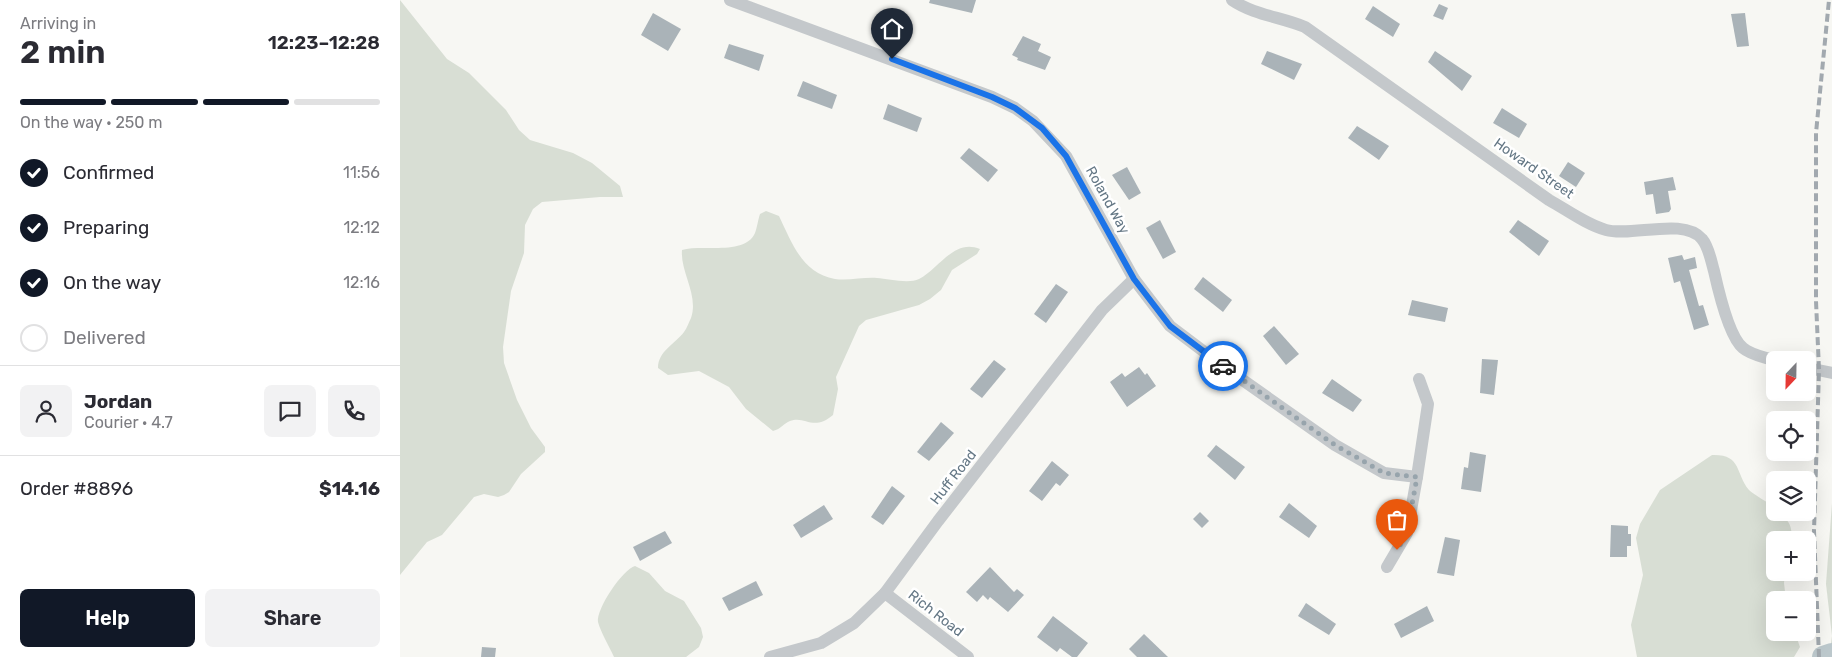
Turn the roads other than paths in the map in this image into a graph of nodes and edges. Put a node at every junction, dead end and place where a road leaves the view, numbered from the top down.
1 (730, 0) edge
2 (1232, 0) edge
3 (1134, 279) junction
4 (1766, 358) edge
5 (1816, 370) edge
6 (1832, 373) edge
7 (1419, 379) dead end
8 (1417, 477) junction
9 (1388, 567) dead end
10 (885, 593) junction
11 (770, 657) edge
12 (968, 657) edge

1 - 3 street, Roland Way
2 - 4 street, Howard Street
3 - 8 street, Roland Way
3 - 10 street, Huff Road
5 - 6 street
7 - 8 street
8 - 9 street
10 - 11 street, Huff Road
10 - 12 street, Rich Road

